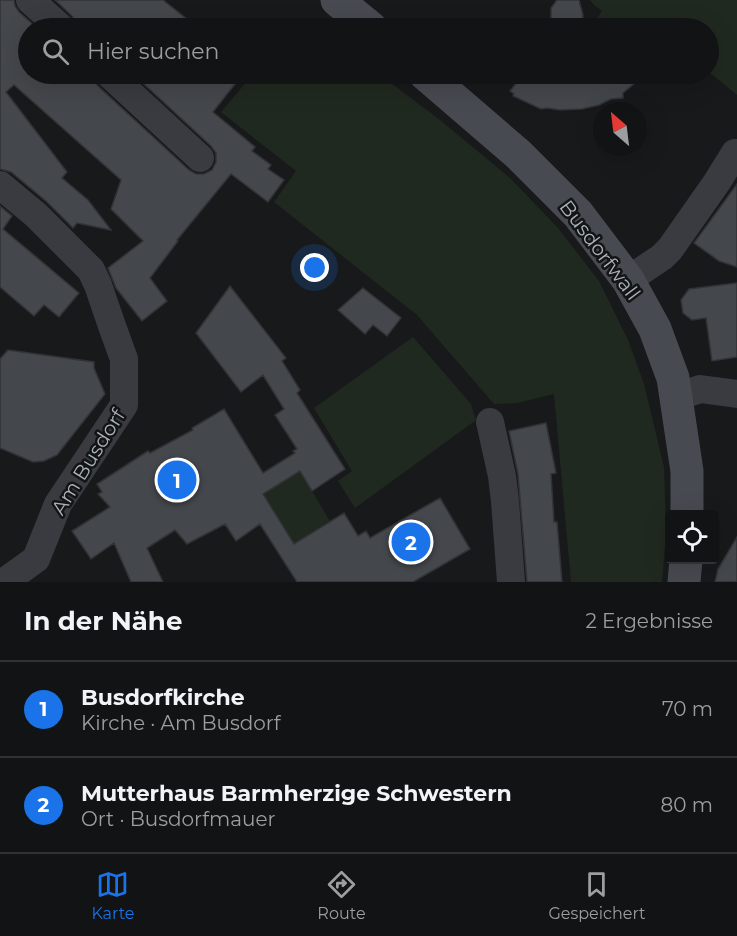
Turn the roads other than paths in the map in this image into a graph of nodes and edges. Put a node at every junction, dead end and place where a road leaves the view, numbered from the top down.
1 (30, 0) edge
2 (337, 0) edge
3 (50, 18) edge
4 (359, 18) edge
5 (120, 84) edge
6 (437, 84) edge
7 (735, 153) dead end
8 (200, 158) dead end
9 (0, 185) edge
10 (628, 280) junction
11 (737, 394) edge
12 (676, 397) junction
13 (490, 422) dead end
14 (687, 510) edge
15 (686, 564) edge
16 (4, 582) edge
17 (511, 582) edge
18 (684, 582) edge

1 - 3 street
2 - 4 main road
5 - 8 street
6 - 10 main road, Busdorfwall
7 - 10 street
9 - 16 street, Am Busdorf
10 - 12 main road, Busdorfwall
11 - 12 street
12 - 14 main road, Busdorfwall
13 - 17 street
15 - 18 main road

